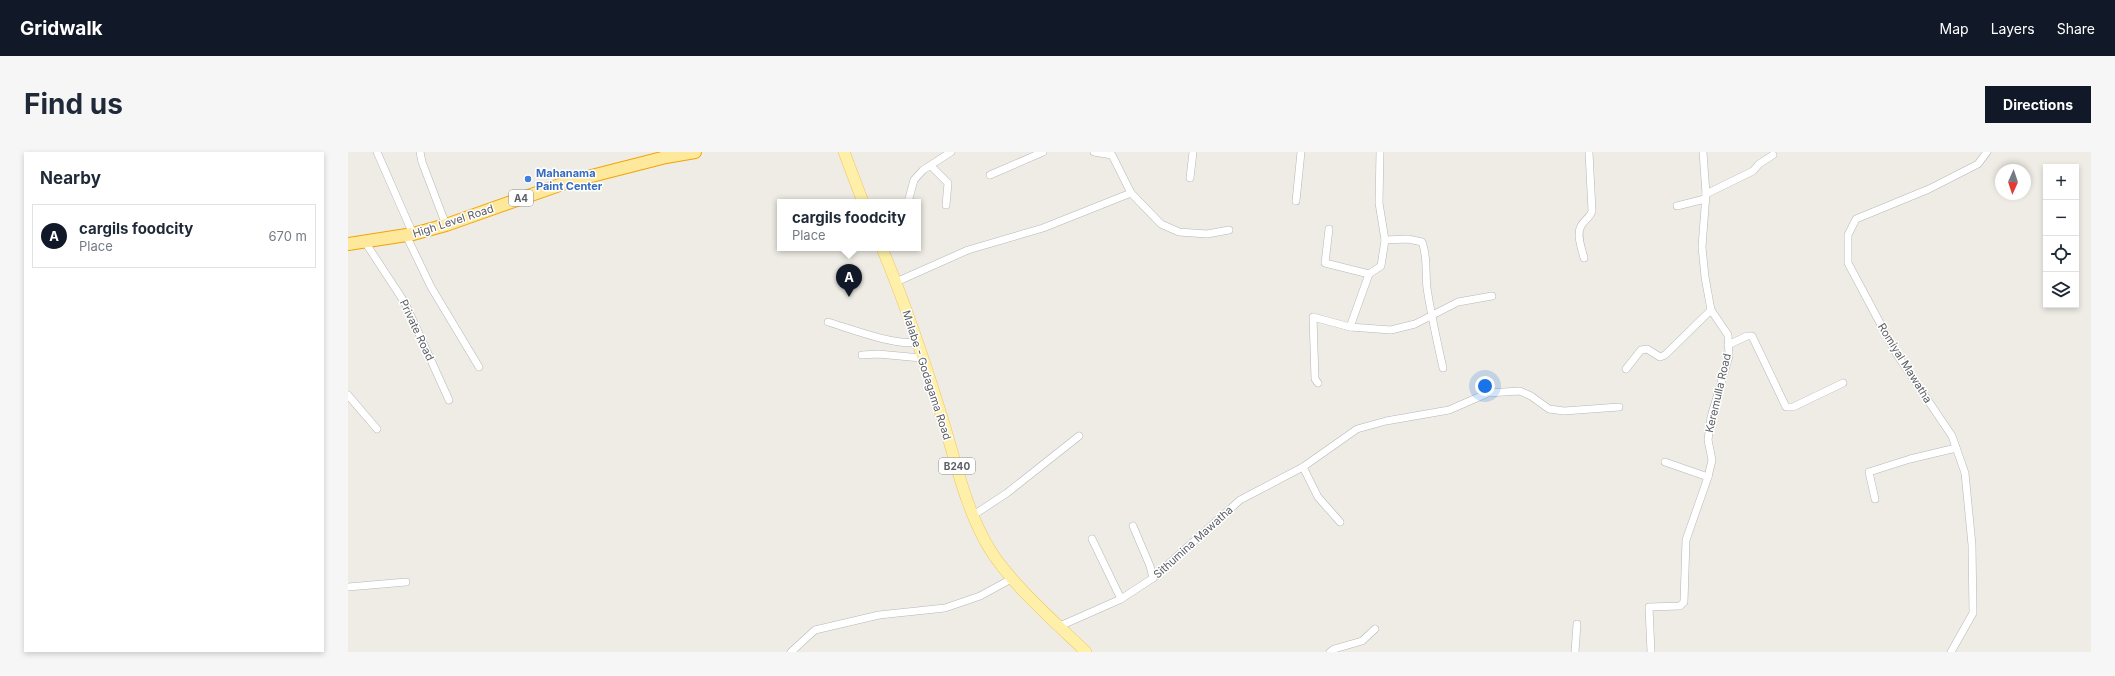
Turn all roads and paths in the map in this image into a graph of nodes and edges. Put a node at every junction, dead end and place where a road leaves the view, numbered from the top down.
1 (377, 152) edge
2 (420, 152) edge
3 (695, 152) edge
4 (844, 152) edge
5 (951, 152) edge
6 (1044, 152) edge
7 (1094, 152) edge
8 (1193, 152) edge
9 (1301, 152) edge
10 (1380, 152) edge
11 (1589, 152) edge
12 (1703, 152) edge
13 (1988, 152) edge
14 (1773, 155) dead end
15 (931, 166) junction
16 (990, 176) dead end
17 (1190, 178) dead end
18 (1131, 193) junction
19 (1706, 197) junction
20 (862, 199) edge
21 (909, 199) edge
22 (1296, 201) dead end
23 (946, 204) dead end
24 (1677, 206) dead end
25 (446, 225) junction
26 (1329, 229) dead end
27 (1229, 230) dead end
28 (410, 235) junction
29 (1384, 240) junction
30 (365, 242) junction
31 (348, 244) edge
32 (883, 251) edge
33 (1584, 258) dead end
34 (1369, 274) junction
35 (896, 282) junction
36 (1492, 296) dead end
37 (1711, 310) junction
38 (1431, 315) junction
39 (828, 322) dead end
40 (1350, 327) junction
41 (917, 342) junction
42 (1728, 345) junction
43 (862, 355) dead end
44 (922, 358) junction
45 (479, 367) dead end
46 (1444, 368) dead end
47 (1626, 369) dead end
48 (1318, 383) dead end
49 (1843, 383) dead end
50 (348, 395) edge
51 (449, 400) dead end
52 (1619, 407) dead end
53 (377, 429) dead end
54 (1079, 436) dead end
55 (1956, 448) junction
56 (1665, 462) dead end
57 (1303, 468) junction
58 (1708, 477) junction
59 (1875, 499) dead end
60 (972, 516) junction
61 (1340, 522) dead end
62 (1133, 526) dead end
63 (1092, 539) dead end
64 (1013, 578) junction
65 (1153, 578) junction
66 (406, 582) dead end
67 (348, 587) edge
68 (1121, 599) junction
69 (1577, 624) dead end
70 (1060, 626) junction
71 (1375, 630) dead end
72 (791, 652) edge
73 (1086, 652) edge
74 (1330, 652) edge
75 (1575, 652) edge
76 (1651, 652) edge
77 (1951, 652) edge

1 - 28 street
2 - 25 street
3 - 25 highway, High Level Road / A4
4 - 20 main road
5 - 15 street
6 - 16 street
7 - 18 street
8 - 17 street
9 - 22 street
10 - 29 street
11 - 33 street
12 - 19 street, Keremulla Road
13 - 55 street, Romiyal Mawatha
14 - 19 street
15 - 21 street
15 - 23 street
18 - 27 street
18 - 35 street
19 - 24 street
19 - 37 street, Keremulla Road
25 - 28 highway, High Level Road / A4
26 - 34 street
28 - 30 highway, High Level Road / A4
28 - 45 street
29 - 34 street
29 - 38 street
30 - 31 highway, High Level Road / A4
30 - 51 street, Private Road
32 - 35 main road, Malabe - Godagama Road / B240
34 - 40 street
35 - 41 main road, Malabe - Godagama Road / B240
36 - 38 street
37 - 42 street, Keremulla Road
37 - 47 street
38 - 40 street
38 - 46 street
39 - 41 street
40 - 48 street
41 - 44 main road, Malabe - Godagama Road / B240
42 - 49 street
42 - 58 street, Keremulla Road
43 - 44 street
44 - 60 main road, Malabe - Godagama Road / B240
50 - 53 street
52 - 57 street, Sithumina Mawatha
54 - 60 street
55 - 59 street
55 - 77 street, Romiyal Mawatha
56 - 58 street
57 - 61 street
57 - 65 street, Sithumina Mawatha
58 - 76 street, Keremulla Road
60 - 64 main road, Malabe - Godagama Road / B240
62 - 65 street
63 - 68 street
64 - 70 main road, Malabe - Godagama Road / B240
64 - 72 street
65 - 68 street, Sithumina Mawatha
66 - 67 street
68 - 70 street, Sithumina Mawatha
69 - 75 street
70 - 73 main road, Malabe - Godagama Road / B240
71 - 74 street

